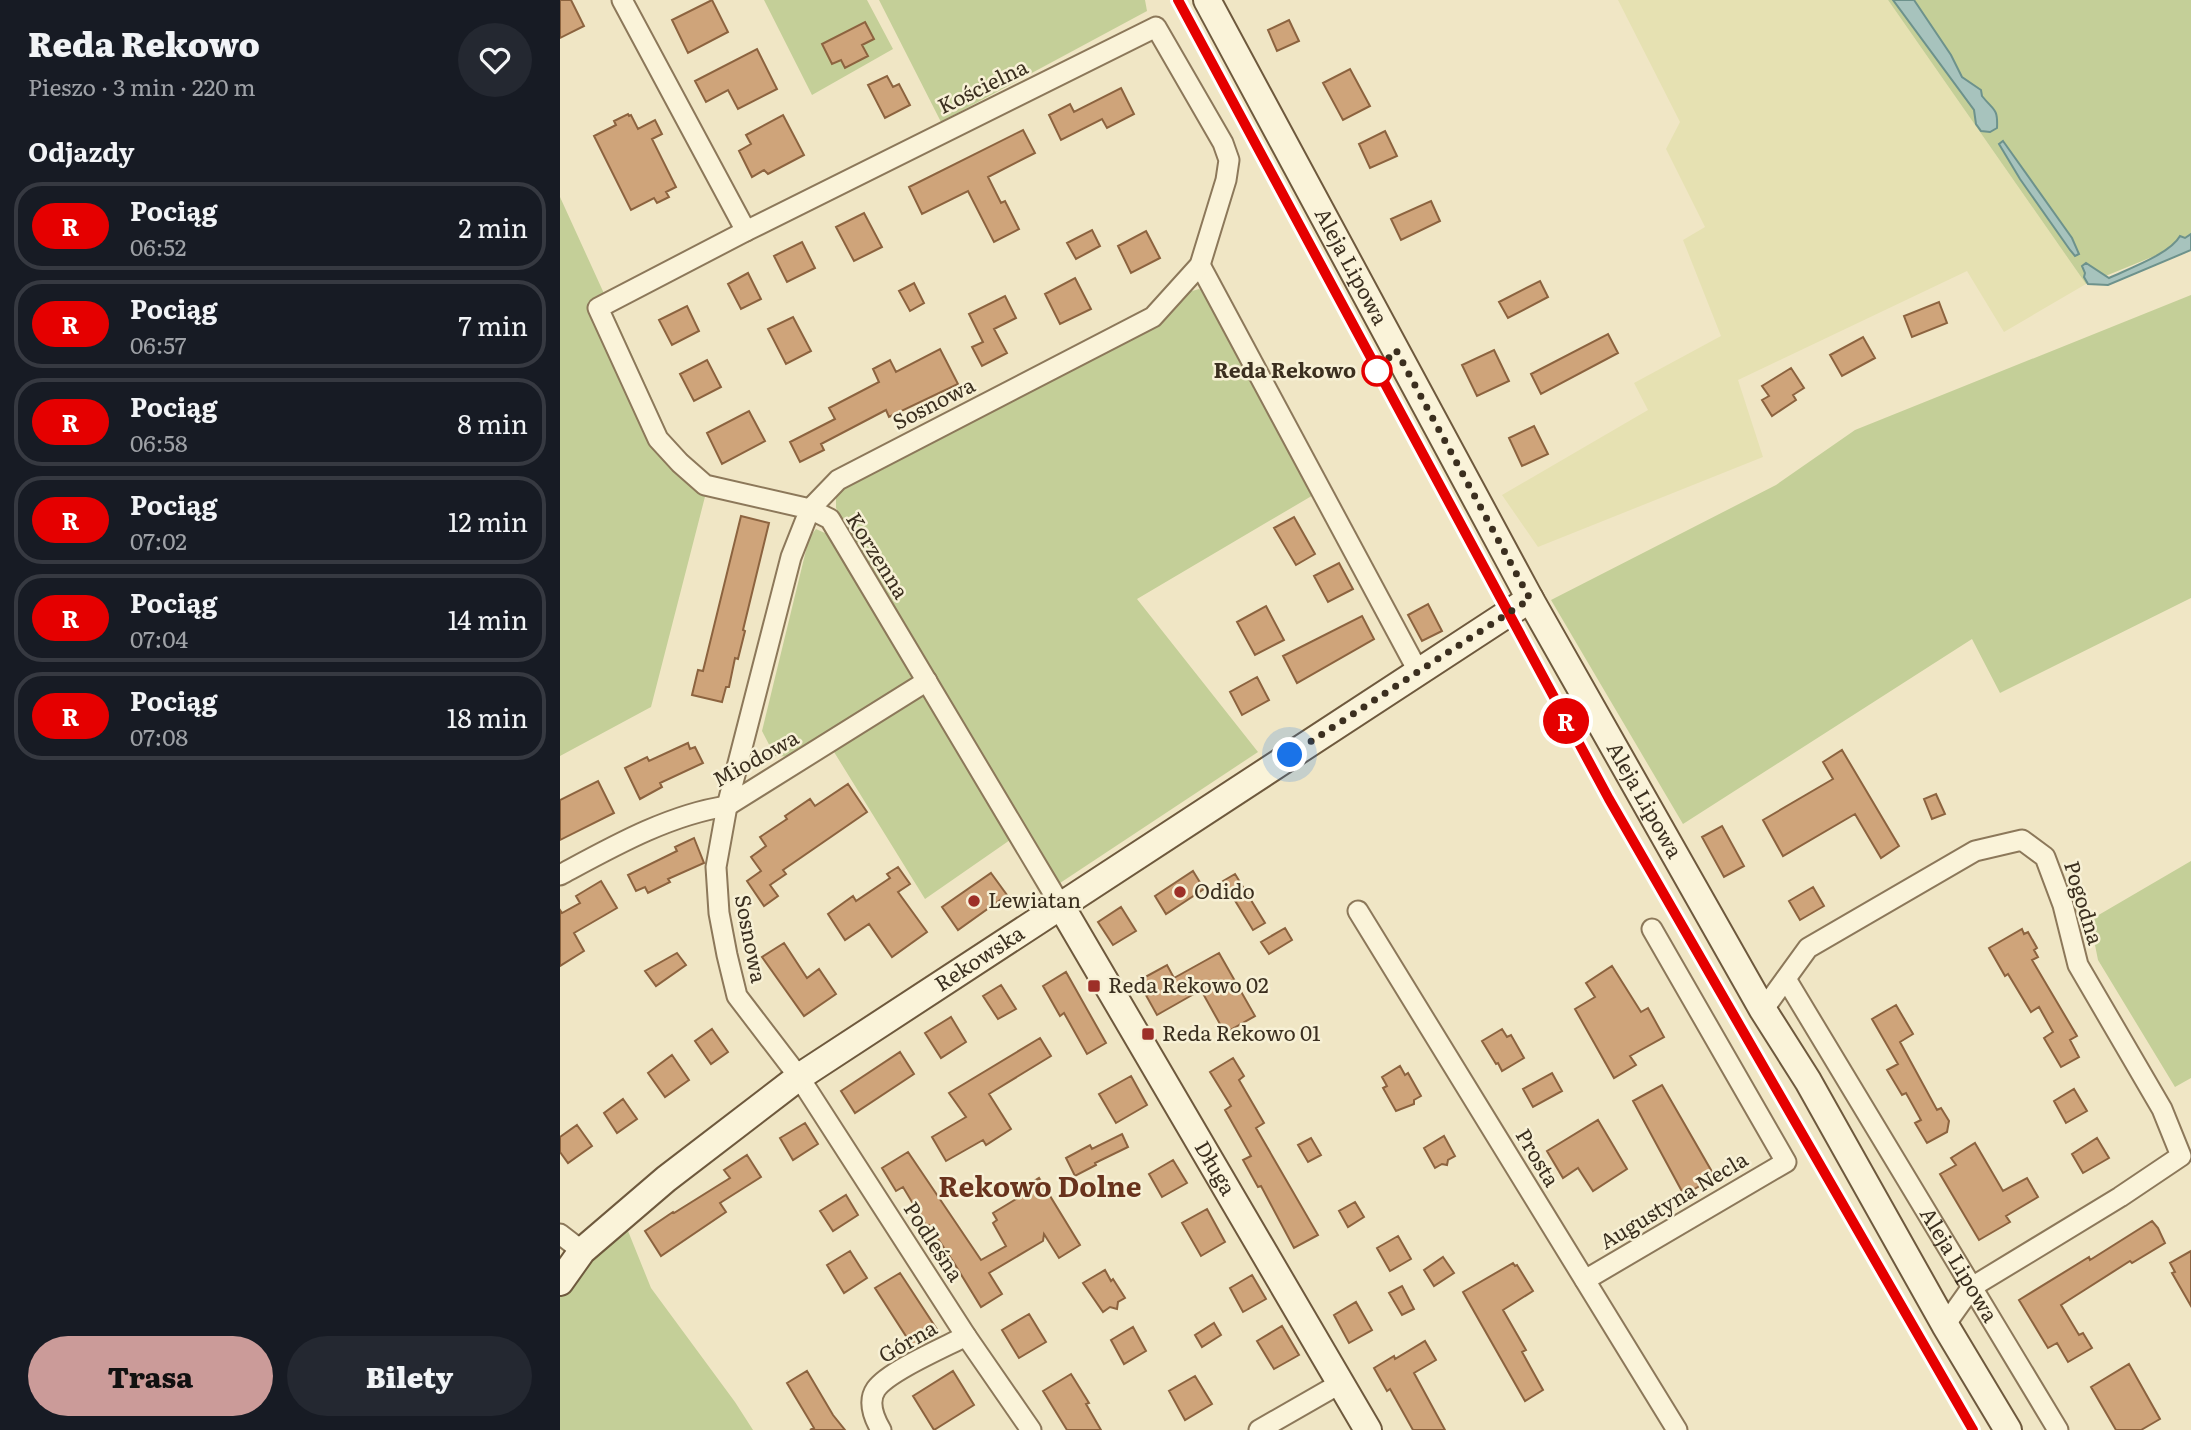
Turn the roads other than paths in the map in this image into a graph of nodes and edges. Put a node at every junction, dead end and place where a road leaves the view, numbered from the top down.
1 (622, 0) edge
2 (1207, 0) edge
3 (746, 231) junction
4 (1200, 265) junction
5 (598, 308) joint
6 (810, 509) junction
7 (1530, 599) junction
8 (1418, 671) junction
9 (927, 681) junction
10 (727, 806) junction
11 (560, 876) edge
12 (1061, 906) junction
13 (1358, 911) dead end
14 (1652, 929) dead end
15 (1786, 979) junction
16 (1763, 1010) junction
17 (1838, 1065) junction
18 (799, 1077) junction
19 (1808, 1081) junction
20 (2181, 1156) junction
21 (2191, 1174) edge
22 (560, 1234) edge
23 (582, 1251) junction
24 (1585, 1280) junction
25 (560, 1282) edge
26 (1972, 1287) junction
27 (1945, 1325) junction
28 (966, 1336) junction
29 (1341, 1383) junction
30 (881, 1430) edge
31 (1031, 1430) edge
32 (1259, 1430) edge
33 (1368, 1430) edge
34 (1677, 1430) edge
35 (2008, 1430) edge
36 (2058, 1430) edge

1 - 3 street
2 - 7 street, Aleja Lipowa
3 - 4 street, Kościelna
3 - 5 street, Kościelna
4 - 6 street, Sosnowa
4 - 8 street
5 - 6 street, Korzenna
6 - 9 street, Korzenna
6 - 10 street, Sosnowa
7 - 8 street, Rekowska
7 - 16 street, Aleja Lipowa
8 - 12 street, Rekowska
9 - 10 street, Miodowa
9 - 12 street, Korzenna
10 - 11 street, Miodowa
10 - 18 street, Sosnowa
12 - 18 street, Rekowska
12 - 29 street, Długa
13 - 24 street, Prosta
14 - 24 street, Augustyna Necla
15 - 16 street, Pogodna
15 - 17 street, Aleja Lipowa
15 - 20 street, Pogodna
16 - 19 street, Aleja Lipowa
17 - 19 street
17 - 26 street, Aleja Lipowa
18 - 23 street, Rekowska
18 - 28 street, Podleśna
19 - 27 street, Aleja Lipowa
20 - 21 street, Pogodna
20 - 26 street
22 - 23 street
23 - 25 street, Rekowska
24 - 34 street, Prosta
26 - 27 street
26 - 36 street, Aleja Lipowa
27 - 35 street, Aleja Lipowa
28 - 30 street, Górna
28 - 31 street, Podleśna
29 - 32 street
29 - 33 street, Długa

